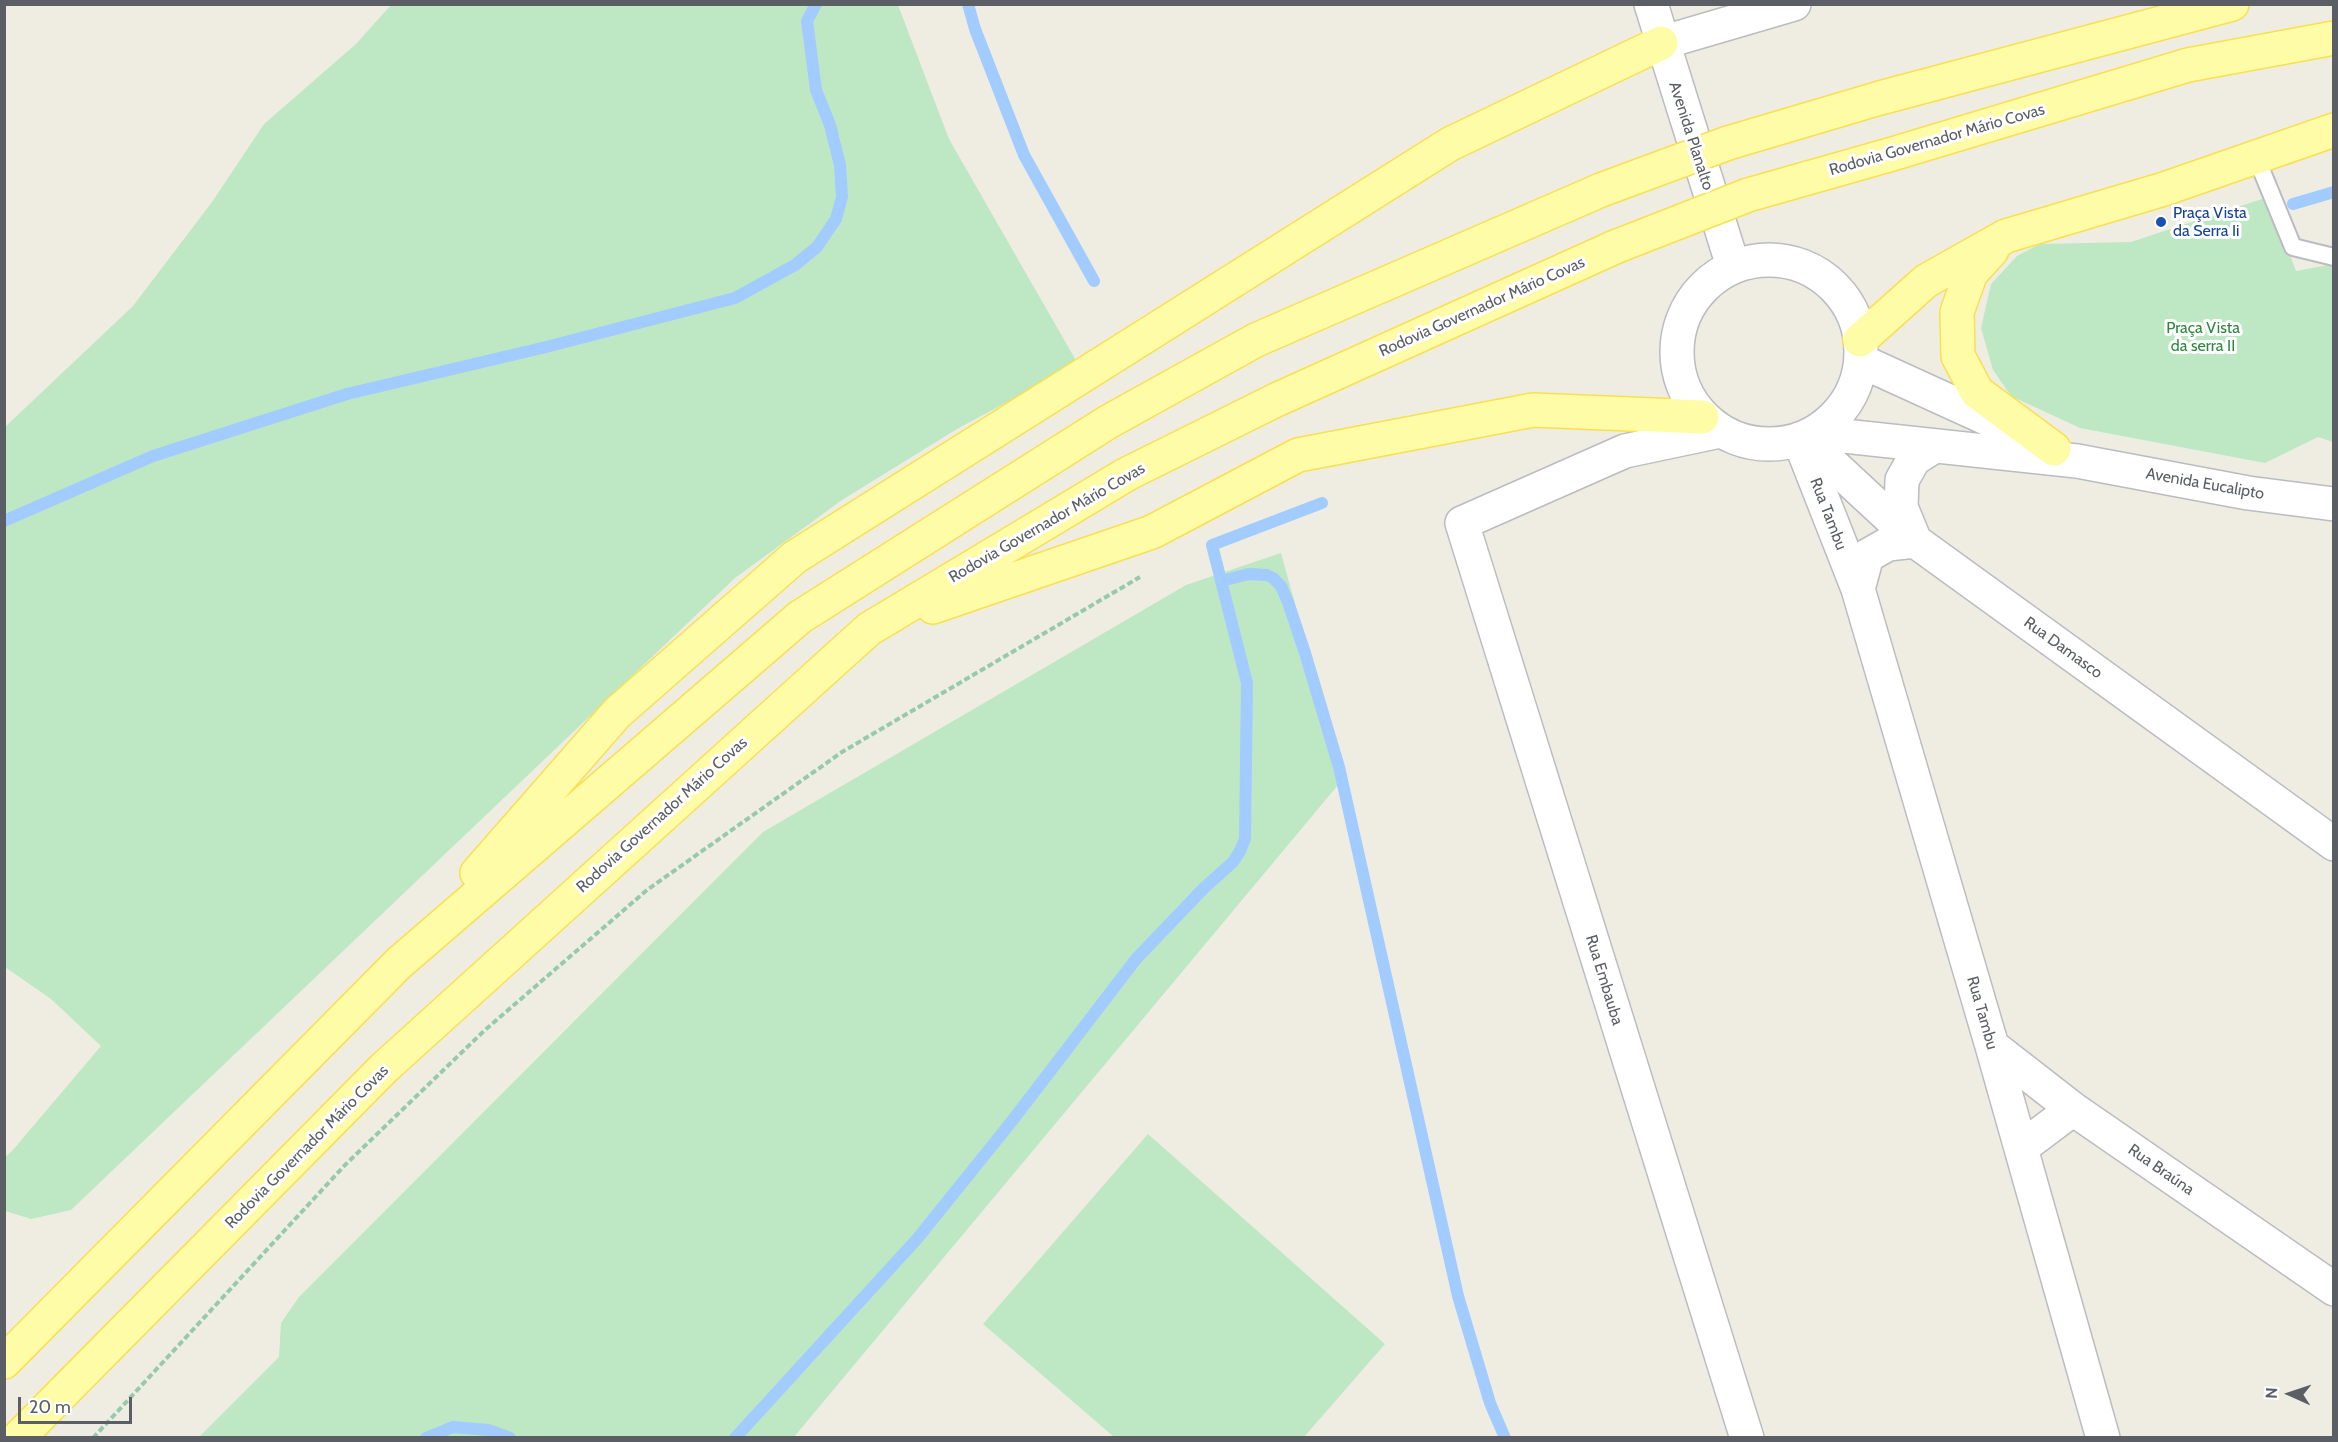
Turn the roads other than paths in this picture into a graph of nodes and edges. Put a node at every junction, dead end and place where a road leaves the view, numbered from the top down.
1 (1651, 4) edge
2 (1794, 4) edge
3 (2232, 4) edge
4 (2334, 38) edge
5 (1661, 43) junction
6 (2334, 130) edge
7 (2256, 157) junction
8 (2006, 236) junction
9 (2334, 257) edge
10 (1732, 266) junction
11 (1861, 351) junction
12 (1711, 424) junction
13 (1806, 437) junction
14 (1933, 447) junction
15 (2066, 455) junction
16 (2334, 504) edge
17 (1915, 541) junction
18 (1858, 589) junction
19 (869, 629) junction
20 (2334, 844) edge
21 (399, 963) junction
22 (1992, 1046) junction
23 (2073, 1109) junction
24 (2021, 1148) junction
25 (2334, 1288) edge
26 (4, 1362) edge
27 (18, 1437) edge
28 (1747, 1437) edge
29 (2103, 1437) edge

1 - 5 street, Avenida Planalto
2 - 5 street
3 - 21 main road, bridge
4 - 19 main road, Rodovia Governador Mário Covas, bridge
5 - 10 street, Avenida Planalto
5 - 21 main road
6 - 7 main road
7 - 8 main road
7 - 9 lane
8 - 11 main road
8 - 15 main road
10 - 11 street
10 - 12 street
11 - 13 street
11 - 15 street, Avenida Eucalipto
12 - 13 street
12 - 19 main road
12 - 28 street, Rua Embauba
13 - 14 street, Avenida Eucalipto
13 - 17 street, Rua Damasco
13 - 18 street, Rua Tambu
14 - 15 street, Avenida Eucalipto
14 - 17 street
15 - 16 street, Avenida Eucalipto
17 - 18 street, Rua Tambu
17 - 20 street, Rua Damasco
18 - 22 street, Rua Tambu
19 - 27 main road, Rodovia Governador Mário Covas
21 - 26 main road
22 - 23 street, Rua Braúna
22 - 24 street, Rua Tambu
23 - 24 street
23 - 25 street, Rua Braúna
24 - 29 street, Rua Tambu

